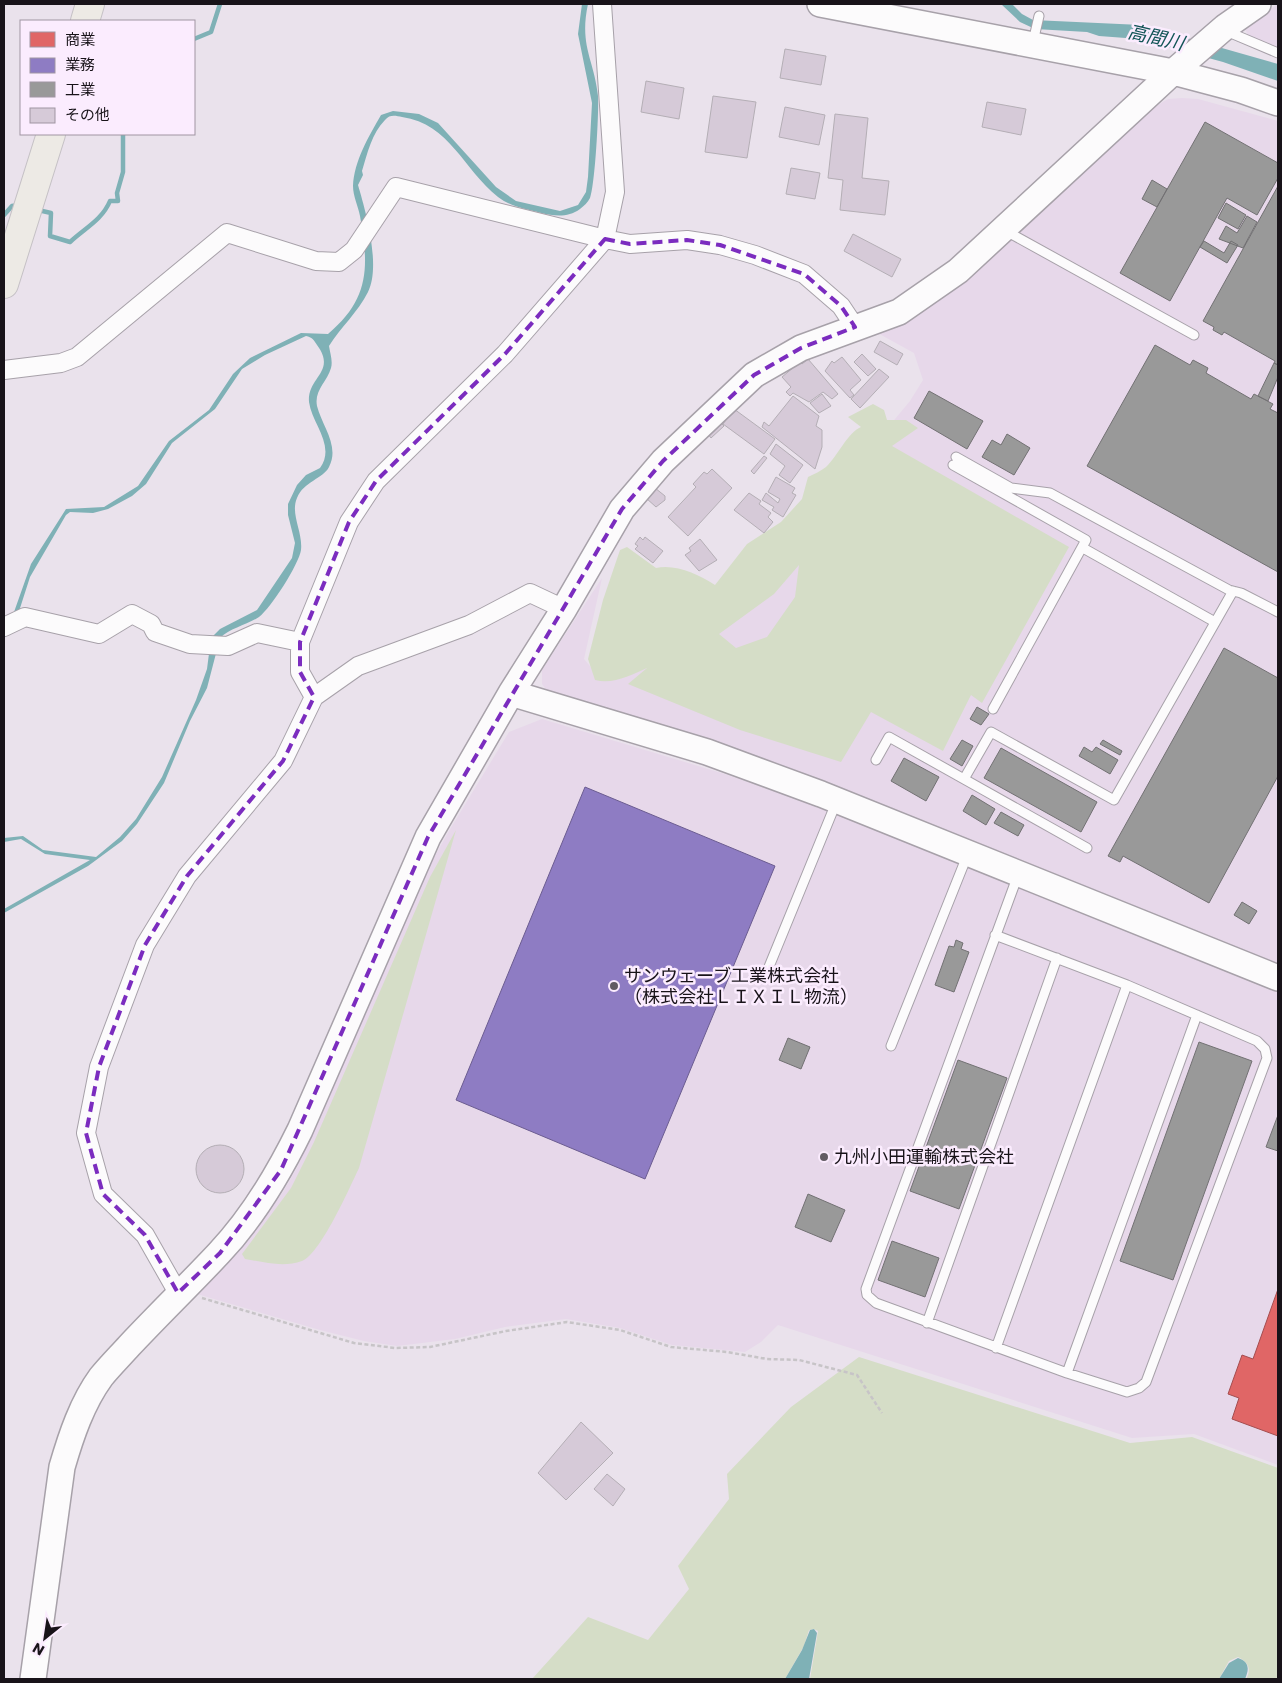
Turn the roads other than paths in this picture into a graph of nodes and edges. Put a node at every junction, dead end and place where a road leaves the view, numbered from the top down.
1 (90, 4) edge
2 (602, 4) edge
3 (820, 4) edge
4 (1258, 4) edge
5 (1039, 16) dead end
6 (85, 20) edge
7 (1217, 34) junction
8 (1034, 40) junction
9 (1278, 53) edge
10 (1181, 66) junction
11 (1278, 103) edge
12 (52, 135) edge
13 (1004, 229) junction
14 (605, 239) junction
15 (4, 284) edge
16 (855, 327) junction
17 (1194, 336) dead end
18 (4, 370) edge
19 (1083, 548) junction
20 (1232, 591) junction
21 (564, 608) junction
22 (1278, 612) edge
23 (1215, 622) junction
24 (4, 626) edge
25 (300, 642) junction
26 (511, 693) junction
27 (314, 697) junction
28 (993, 709) dead end
29 (876, 760) dead end
30 (964, 779) junction
31 (838, 800) junction
32 (1087, 848) dead end
33 (968, 853) junction
34 (1019, 874) junction
35 (995, 935) junction
36 (1057, 958) junction
37 (766, 974) dead end
38 (1278, 978) edge
39 (1128, 985) junction
40 (1197, 1015) junction
41 (891, 1046) dead end
42 (190, 1295) junction
43 (927, 1323) junction
44 (996, 1348) junction
45 (1067, 1373) junction
46 (33, 1679) edge

1 - 6 main road
2 - 14 street
3 - 8 street
4 - 7 street
5 - 8 lane
7 - 9 lane
7 - 10 street
8 - 10 street
10 - 11 street
10 - 13 street
12 - 15 main road
13 - 16 street
13 - 17 lane
14 - 16 street
14 - 18 street
14 - 25 street
16 - 21 street
19 - 20 lane
19 - 23 lane
19 - 28 lane
20 - 22 lane
20 - 23 lane
21 - 26 street
21 - 27 street
23 - 30 lane
24 - 25 street
25 - 27 street
26 - 31 street
26 - 42 street
27 - 42 street
29 - 30 lane
30 - 32 lane
31 - 33 street
31 - 37 lane
33 - 34 street
33 - 41 lane
34 - 35 lane
34 - 38 street
35 - 36 lane
35 - 43 lane
36 - 39 lane
36 - 43 lane
39 - 40 lane
39 - 44 lane
40 - 45 lane
40 - 45 lane
42 - 46 street
43 - 44 lane
44 - 45 lane

